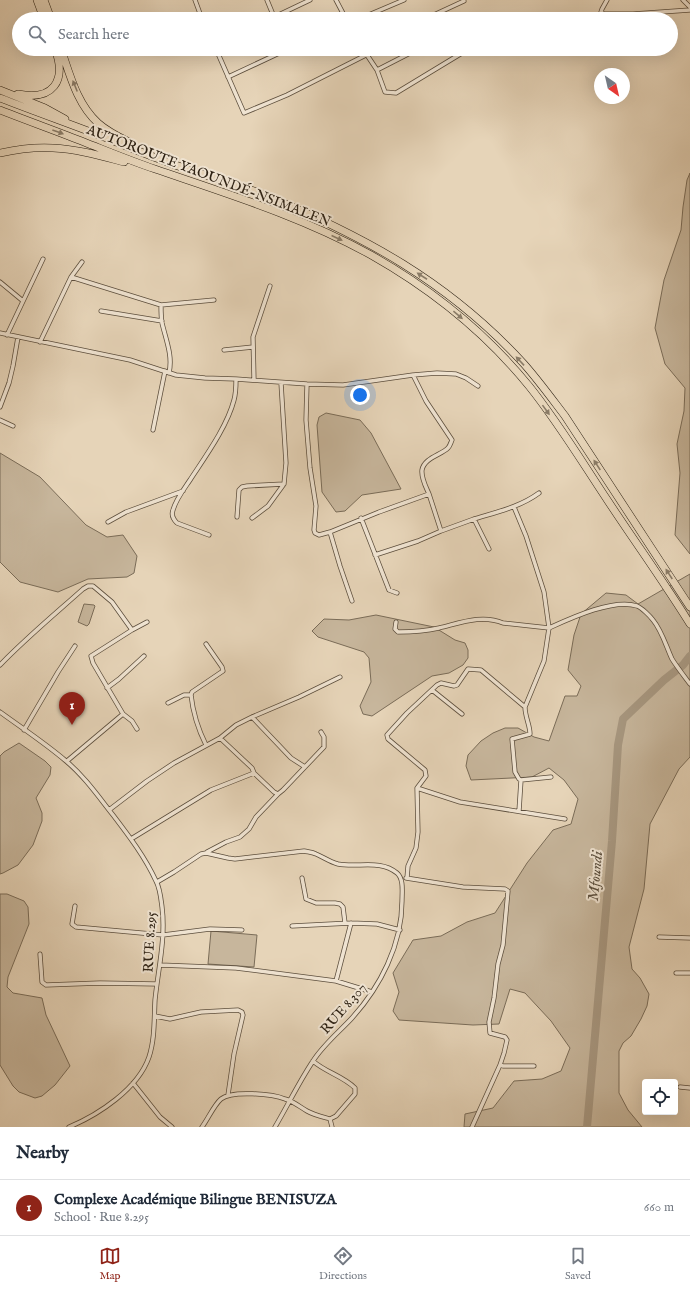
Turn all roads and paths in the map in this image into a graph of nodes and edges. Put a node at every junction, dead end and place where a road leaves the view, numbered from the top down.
1 (37, 0) edge
2 (44, 0) edge
3 (195, 0) edge
4 (267, 0) edge
5 (310, 0) edge
6 (336, 0) edge
7 (404, 0) edge
8 (607, 0) edge
9 (683, 0) edge
10 (464, 1) dead end
11 (690, 9) edge
12 (41, 12) edge
13 (48, 12) edge
14 (199, 12) edge
15 (272, 12) edge
16 (285, 12) edge
17 (342, 12) edge
18 (376, 12) edge
19 (440, 12) edge
20 (601, 12) edge
21 (656, 12) edge
22 (57, 56) edge
23 (64, 56) edge
24 (219, 56) edge
25 (273, 56) edge
26 (364, 56) edge
27 (367, 56) edge
28 (404, 56) edge
29 (457, 56) edge
30 (377, 70) junction
31 (228, 77) junction
32 (0, 90) edge
33 (0, 98) edge
34 (0, 110) edge
35 (0, 113) edge
36 (22, 119) junction
37 (90, 132) junction
38 (0, 152) edge
39 (167, 162) junction
40 (151, 168) junction
41 (43, 259) dead end
42 (82, 262) dead end
43 (71, 277) junction
44 (0, 282) edge
45 (270, 286) dead end
46 (214, 300) dead end
47 (24, 301) junction
48 (161, 304) junction
49 (101, 311) dead end
50 (162, 321) junction
51 (0, 334) edge
52 (7, 335) junction
53 (18, 337) junction
54 (40, 342) junction
55 (253, 348) junction
56 (224, 350) dead end
57 (167, 372) junction
58 (413, 375) junction
59 (236, 379) junction
60 (254, 380) junction
61 (281, 383) junction
62 (307, 384) junction
63 (478, 386) dead end
64 (0, 407) edge
65 (0, 420) edge
66 (13, 426) dead end
67 (153, 430) dead end
68 (284, 484) junction
69 (183, 491) junction
70 (539, 493) dead end
71 (429, 494) junction
72 (514, 507) junction
73 (237, 517) dead end
74 (252, 518) dead end
75 (361, 518) junction
76 (474, 519) junction
77 (108, 522) dead end
78 (441, 531) junction
79 (330, 532) junction
80 (209, 535) dead end
81 (489, 550) dead end
82 (375, 555) junction
83 (397, 593) dead end
84 (352, 601) dead end
85 (690, 606) edge
86 (147, 622) dead end
87 (396, 622) dead end
88 (690, 624) edge
89 (549, 628) junction
90 (132, 630) junction
91 (206, 644) dead end
92 (75, 646) dead end
93 (144, 656) dead end
94 (0, 665) edge
95 (340, 677) dead end
96 (690, 684) edge
97 (107, 688) junction
98 (432, 690) junction
99 (191, 695) junction
100 (168, 703) dead end
101 (525, 707) junction
102 (0, 712) edge
103 (123, 714) junction
104 (462, 714) dead end
105 (252, 717) junction
106 (137, 729) dead end
107 (24, 730) junction
108 (320, 732) dead end
109 (220, 738) junction
110 (206, 745) junction
111 (67, 762) junction
112 (304, 767) junction
113 (254, 773) junction
114 (551, 777) dead end
115 (522, 780) junction
116 (417, 788) junction
117 (278, 794) junction
118 (109, 810) junction
119 (519, 811) junction
120 (565, 819) dead end
121 (131, 839) junction
122 (206, 853) junction
123 (302, 878) dead end
124 (401, 878) junction
125 (407, 878) junction
126 (157, 882) junction
127 (75, 906) dead end
128 (345, 923) junction
129 (351, 923) junction
130 (292, 926) dead end
131 (242, 930) dead end
132 (400, 930) junction
133 (163, 935) junction
134 (660, 937) dead end
135 (690, 938) edge
136 (40, 954) dead end
137 (160, 965) junction
138 (676, 973) dead end
139 (690, 974) edge
140 (336, 981) junction
141 (157, 984) junction
142 (372, 992) junction
143 (155, 1016) junction
144 (313, 1061) junction
145 (500, 1065) junction
146 (534, 1066) dead end
147 (133, 1083) junction
148 (680, 1087) dead end
149 (690, 1088) edge
150 (228, 1095) junction
151 (290, 1100) junction
152 (330, 1120) junction
153 (69, 1127) edge
154 (172, 1127) edge
155 (202, 1127) edge
156 (275, 1127) edge
157 (332, 1127) edge
158 (472, 1127) edge

1 - 12 highway
2 - 13 highway
3 - 14 street
4 - 15 street
5 - 16 street
6 - 17 street
7 - 18 street
8 - 20 street
9 - 11 street
10 - 19 street
11 - 21 street
22 - 32 highway
39 -> 23 highway
24 - 31 street
25 - 31 street
26 - 31 street
27 - 30 street
28 - 30 street
29 - 30 street
32 - 37 highway
33 - 37 highway, AUTOROUTE YAOUNDÉ-NSIMALEN
34 - 36 highway, AUTOROUTE YAOUNDÉ-NSIMALEN
35 - 36 highway
36 -> 40 highway, AUTOROUTE YAOUNDÉ-NSIMALEN
37 - 39 highway, AUTOROUTE YAOUNDÉ-NSIMALEN
38 - 40 highway
85 -> 39 highway, AUTOROUTE YAOUNDÉ-NSIMALEN
40 -> 88 highway, AUTOROUTE YAOUNDÉ-NSIMALEN
41 - 47 street
42 - 43 street
43 - 48 street
43 - 54 street
44 - 47 street
45 - 55 street
46 - 48 street
47 - 52 street
48 - 50 street
49 - 50 street
50 - 57 street
51 - 52 street
52 - 53 street
53 - 54 street
53 - 64 street
54 - 57 street
55 - 56 street
55 - 60 street
57 - 59 street
57 - 67 street
58 - 62 street
58 - 63 street
58 - 71 street
59 - 60 street
59 - 69 street
60 - 61 street
61 - 62 street
61 - 68 street
62 - 79 street
65 - 66 street
68 - 73 street
68 - 74 street
69 - 77 street
69 - 80 street
70 - 72 street
71 - 75 street
71 - 78 street
72 - 76 street
72 - 89 street
75 - 79 street
75 - 82 street
76 - 78 street
76 - 81 street
78 - 82 street
79 - 84 street
82 - 83 street
86 - 90 street
87 - 89 street
89 - 96 street
89 - 101 street
90 - 94 street
90 - 97 street
91 - 99 street
92 - 107 street
93 - 97 street
95 - 105 street
97 - 103 street
98 - 101 street
98 - 104 street
98 - 116 street
99 - 100 street
99 - 110 street
101 - 115 street
102 - 107 street, RUE 8.295
103 - 106 street
103 - 111 street
105 - 109 street
105 - 112 street
107 - 111 street, RUE 8.295
108 - 112 street
109 - 110 street
109 - 113 street
110 - 118 street
111 - 118 street, RUE 8.295
112 - 117 street
113 - 117 street
113 - 121 street
114 - 115 street
115 - 119 street
116 - 119 street
116 - 125 street
117 - 122 street
118 - 121 street, RUE 8.295
119 - 120 street
121 - 126 street, RUE 8.295
122 - 124 street
122 - 126 street
123 - 128 street
124 - 125 street
124 - 132 street, RUE 8.307
125 - 145 street
126 - 133 street, RUE 8.295
127 - 133 street
128 - 129 street
128 - 130 street
129 - 132 street
129 - 140 street
131 - 133 street
132 - 142 street, RUE 8.307
133 - 137 street, RUE 8.295
134 - 135 street
136 - 141 street
137 - 140 street
137 - 141 street, RUE 8.295
138 - 139 street
140 - 142 street
141 - 143 street, RUE 8.295
142 - 144 street, RUE 8.307
143 - 147 street, RUE 8.295
143 - 150 street
144 - 151 street, RUE 8.307
144 - 152 street
145 - 146 street
145 - 158 street
147 - 153 street, RUE 8.295
147 - 154 street
148 - 149 street
150 - 151 street
150 - 155 street
151 - 152 street
151 - 156 street, RUE 8.307
152 - 157 street

